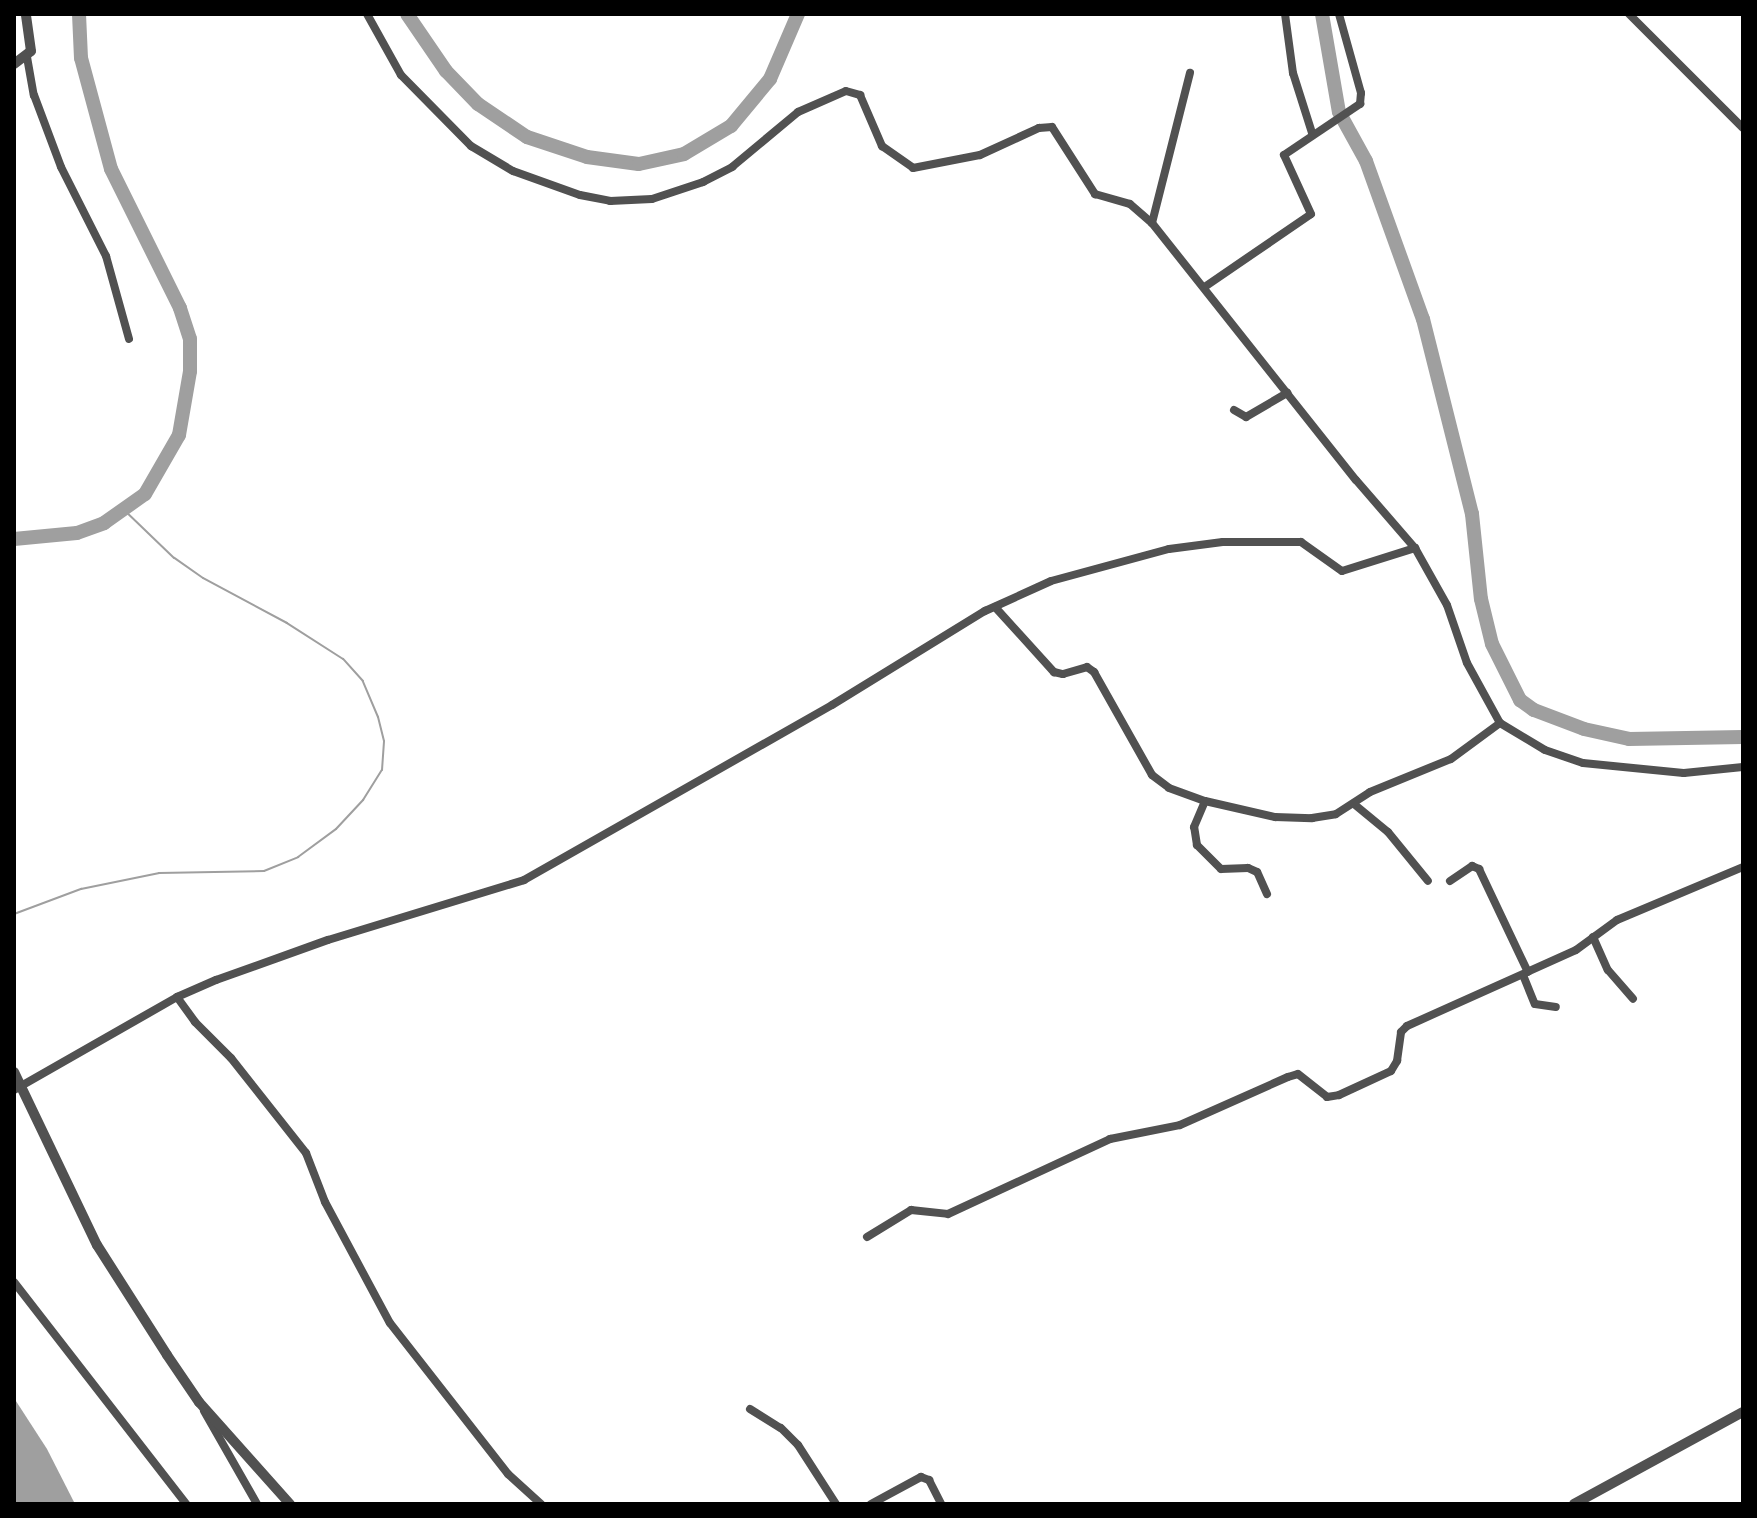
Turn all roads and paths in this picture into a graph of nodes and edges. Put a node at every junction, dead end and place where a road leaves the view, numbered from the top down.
1 (26, 14) edge
2 (367, 14) edge
3 (1285, 14) edge
4 (1339, 14) edge
5 (1629, 14) edge
6 (27, 57) junction
7 (14, 64) edge
8 (1190, 73) dead end
9 (1743, 128) edge
10 (1312, 133) junction
11 (1152, 223) junction
12 (1206, 286) junction
13 (129, 339) dead end
14 (1287, 393) junction
15 (1234, 410) dead end
16 (1415, 548) junction
17 (995, 607) junction
18 (1500, 723) junction
19 (1743, 767) edge
20 (1205, 801) junction
21 (1354, 804) junction
22 (1743, 867) edge
23 (1428, 881) dead end
24 (1450, 881) dead end
25 (1267, 894) dead end
26 (1593, 937) junction
27 (1526, 974) junction
28 (177, 997) junction
29 (1633, 999) dead end
30 (1556, 1007) dead end
31 (14, 1072) edge
32 (18, 1089) edge
33 (867, 1237) dead end
34 (14, 1282) edge
35 (199, 1402) junction
36 (750, 1409) dead end
37 (1743, 1412) edge
38 (186, 1504) edge
39 (257, 1504) edge
40 (290, 1504) edge
41 (541, 1504) edge
42 (836, 1504) edge
43 (871, 1504) edge
44 (941, 1504) edge
45 (1574, 1504) edge

1 - 6 street
2 - 11 street
3 - 10 street
4 - 10 street
5 - 9 street
6 - 7 street
6 - 13 street
8 - 11 street
10 - 12 street
11 - 12 street
12 - 14 street
14 - 15 street
14 - 16 street
16 - 17 street
16 - 18 street
17 - 20 street
17 - 28 street
18 - 19 street
18 - 21 street
20 - 21 street
20 - 25 street
21 - 23 street
22 - 26 street
24 - 27 street
26 - 27 street
26 - 29 street
27 - 30 street
27 - 33 street
28 - 32 street
28 - 41 street
31 - 32 street
32 - 35 street
34 - 38 street
35 - 39 street
35 - 40 street
36 - 42 street
37 - 45 street
43 - 44 street

